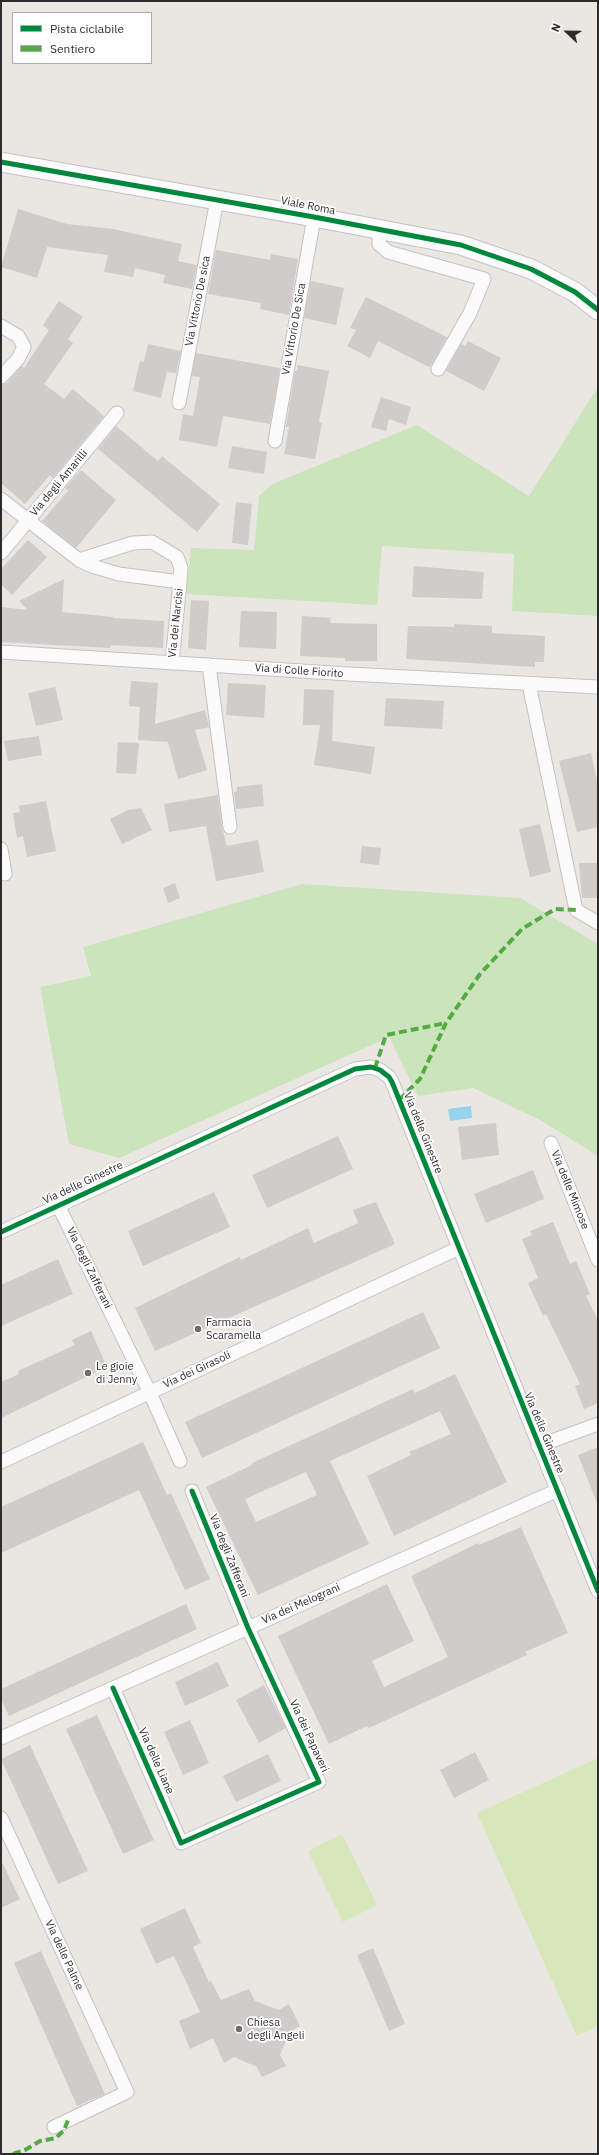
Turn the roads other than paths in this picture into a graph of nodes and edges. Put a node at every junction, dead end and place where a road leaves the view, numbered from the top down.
1 (1, 162) edge
2 (217, 200) junction
3 (314, 217) junction
4 (379, 230) junction
5 (598, 310) edge
6 (1, 326) edge
7 (438, 369) dead end
8 (1, 378) edge
9 (179, 403) dead end
10 (117, 413) dead end
11 (275, 442) dead end
12 (1, 499) edge
13 (28, 521) junction
14 (1, 553) edge
15 (79, 560) junction
16 (180, 582) junction
17 (1, 652) edge
18 (172, 663) junction
19 (209, 665) junction
20 (529, 684) junction
21 (598, 687) edge
22 (230, 827) dead end
23 (1, 849) edge
24 (6, 874) dead end
25 (598, 923) edge
26 (551, 1143) dead end
27 (58, 1205) junction
28 (1, 1232) edge
29 (459, 1248) junction
30 (598, 1260) edge
31 (150, 1393) junction
32 (598, 1424) edge
33 (538, 1446) junction
34 (180, 1461) dead end
35 (1, 1462) edge
36 (558, 1490) junction
37 (192, 1491) dead end
38 (598, 1592) edge
39 (248, 1628) junction
40 (113, 1688) junction
41 (1, 1738) edge
42 (1, 1818) edge
43 (181, 1843) joint
44 (54, 2127) dead end

1 - 2 street, Viale Roma
2 - 3 street, Viale Roma
2 - 9 street, Via Vittorio De sica
3 - 4 street, Viale Roma
3 - 11 street, Via Vittorio De Sica
4 - 5 street, Viale Roma
4 - 7 street
6 - 8 street
10 - 13 street, Via degli Amarilli
12 - 13 street, Via dei Narcisi
13 - 14 street, Via degli Amarilli
13 - 15 street, Via dei Narcisi
15 - 16 street, Via dei Narcisi
15 - 16 street, Via dei Narcisi
16 - 18 street, Via dei Narcisi
17 - 18 street, Via di Colle Fiorito
18 - 19 street, Via di Colle Fiorito
19 - 20 street, Via di Colle Fiorito
19 - 22 street
20 - 21 street, Via di Colle Fiorito
20 - 25 street
23 - 24 street
26 - 30 street, Via delle Mimose
27 - 28 street, Via delle Ginestre
27 - 29 street, Via delle Ginestre
27 - 31 street, Via degli Zafferani
29 - 31 street, Via dei Girasoli
29 - 33 street, Via delle Ginestre
31 - 34 street, Via degli Zafferani
31 - 35 street, Via dei Girasoli
32 - 33 street
33 - 36 street, Via delle Ginestre
36 - 38 street, Via delle Ginestre
36 - 39 street, Via dei Melograni
37 - 39 street, Via degli Zafferani
39 - 40 street, Via dei Melograni
39 - 43 street, Via dei Papaveri
40 - 41 street, Via dei Melograni
40 - 43 street, Via delle Liane
42 - 44 street, Via delle Palme

